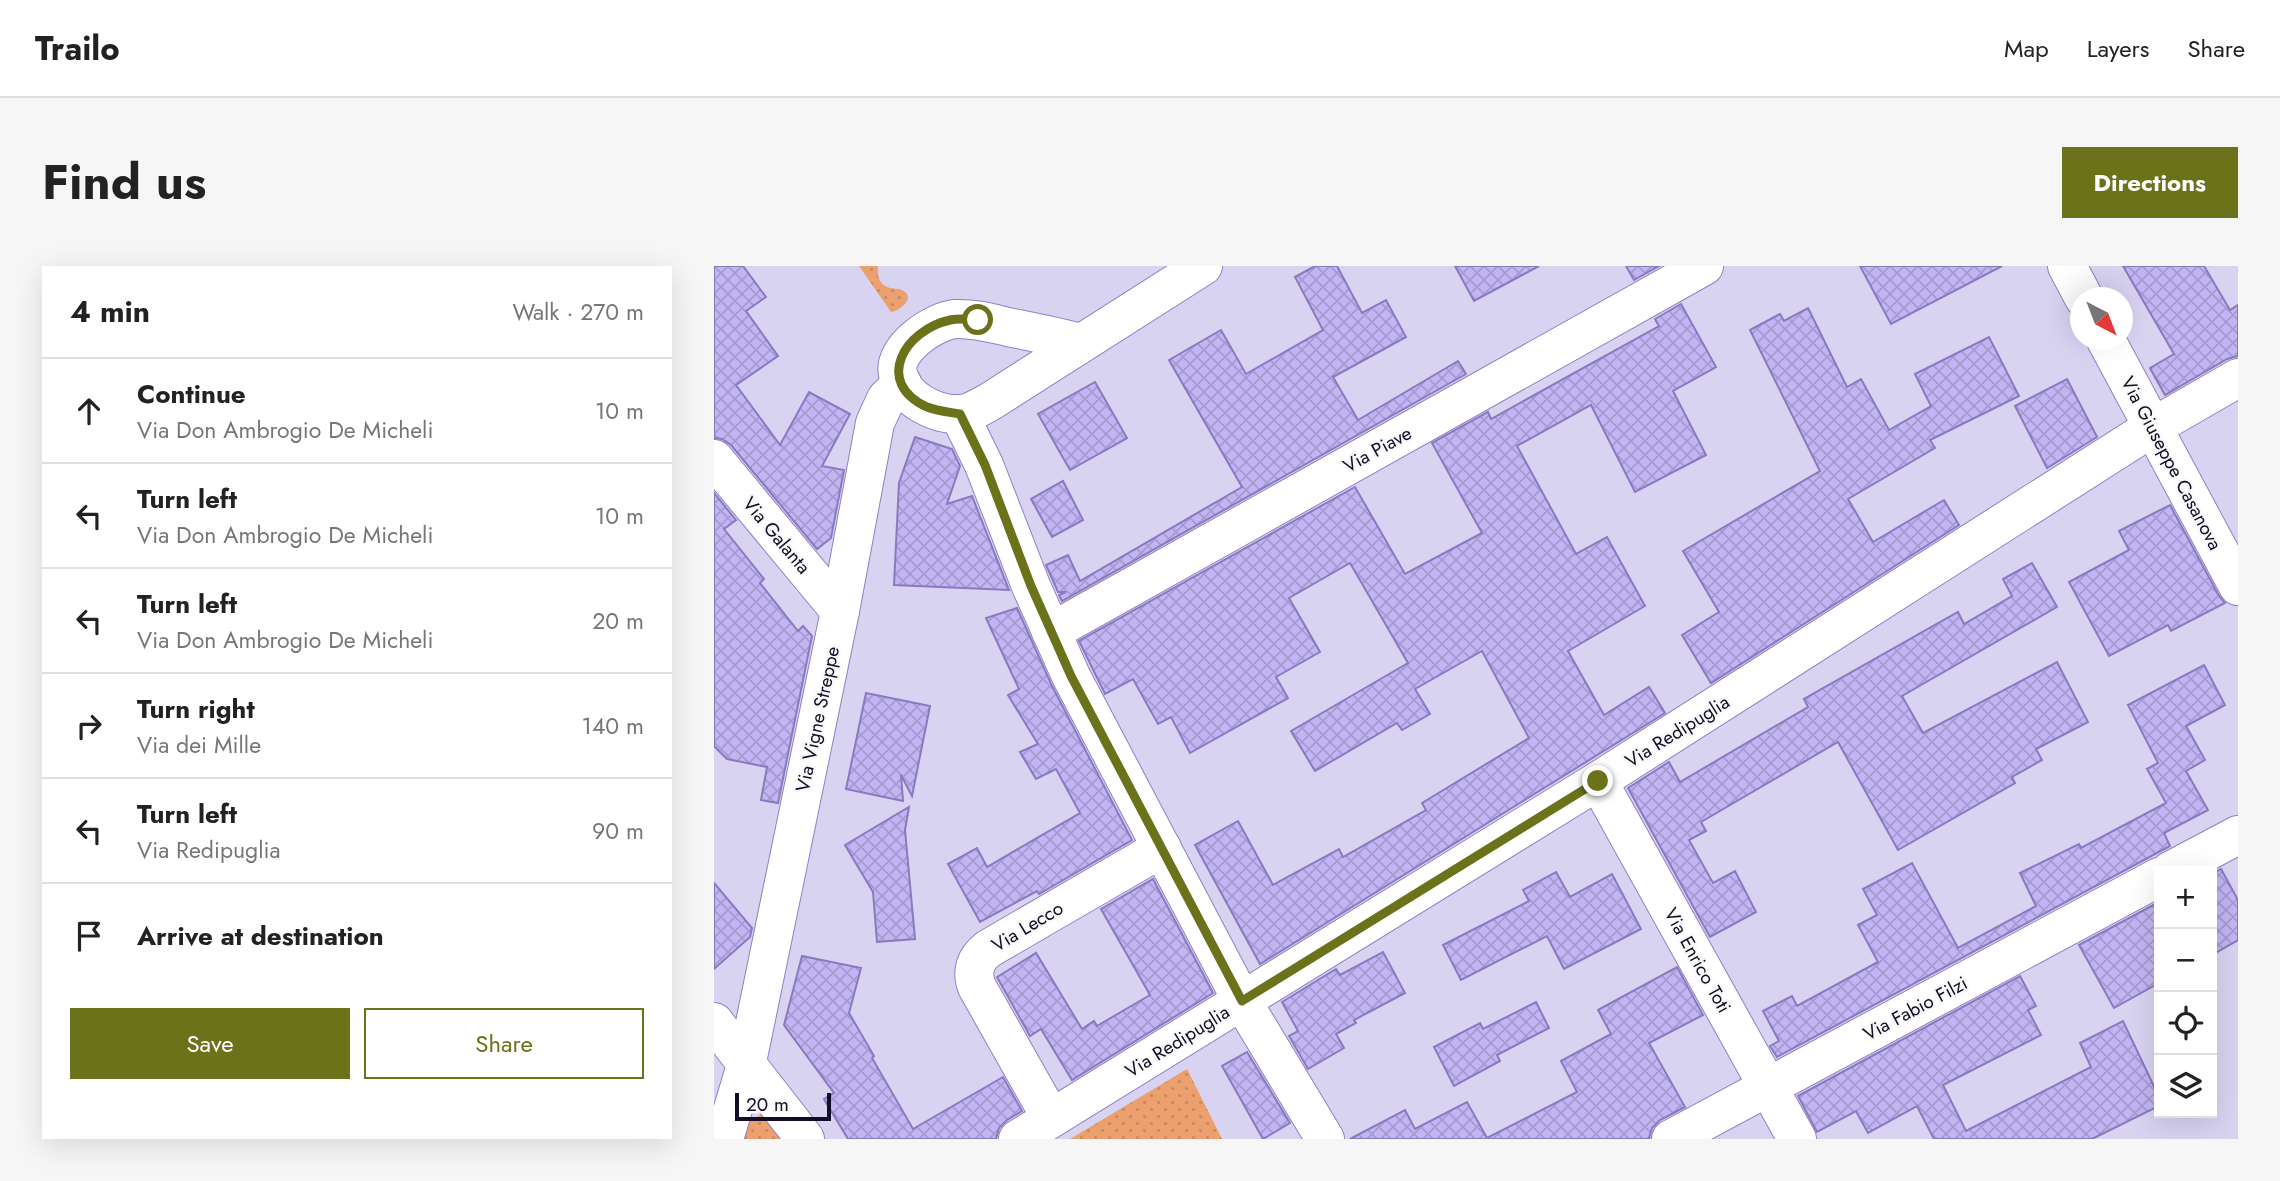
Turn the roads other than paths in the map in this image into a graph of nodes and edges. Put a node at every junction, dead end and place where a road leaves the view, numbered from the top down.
1 (1203, 266) edge
2 (1704, 266) edge
3 (2067, 266) edge
4 (2078, 287) edge
5 (1082, 343) junction
6 (2111, 350) edge
7 (2238, 377) edge
8 (902, 383) junction
9 (960, 414) junction
10 (2153, 427) junction
11 (714, 460) edge
12 (2238, 586) edge
13 (840, 611) junction
14 (1051, 632) junction
15 (1598, 781) junction
16 (2238, 835) edge
17 (1162, 848) junction
18 (2179, 866) edge
19 (2154, 880) edge
20 (1242, 1001) junction
21 (714, 1022) edge
22 (747, 1062) junction
23 (1768, 1087) junction
24 (1051, 1118) junction
25 (724, 1139) edge
26 (805, 1139) edge
27 (1018, 1139) edge
28 (1325, 1139) edge
29 (1671, 1139) edge
30 (1797, 1139) edge

1 - 5 street
2 - 14 street, Via Piave
3 - 4 street
5 - 8 street
5 - 9 street
6 - 10 street, Via Giuseppe Casanova
7 - 10 street, Via Redipuglia
8 - 9 street
8 - 13 street, Via Vigne Streppe
9 - 14 street
10 - 12 street, Via Giuseppe Casanova
10 - 15 street, Via Redipuglia
11 - 13 street, Via Galanta
13 - 22 street, Via Vigne Streppe
14 - 17 street
15 - 20 street, Via Redipuglia
15 - 23 street, Via Enrico Toti
16 - 18 street
17 - 20 street
17 - 24 street, Via Lecco
19 - 23 street, Via Fabio Filzi
20 - 24 street, Via Redipuglia
20 - 28 street
21 - 22 street
22 - 25 street, Via Vigne Streppe
22 - 26 street
23 - 29 street, Via Fabio Filzi
23 - 30 street, Via Enrico Toti
24 - 27 street, Via Redipuglia

